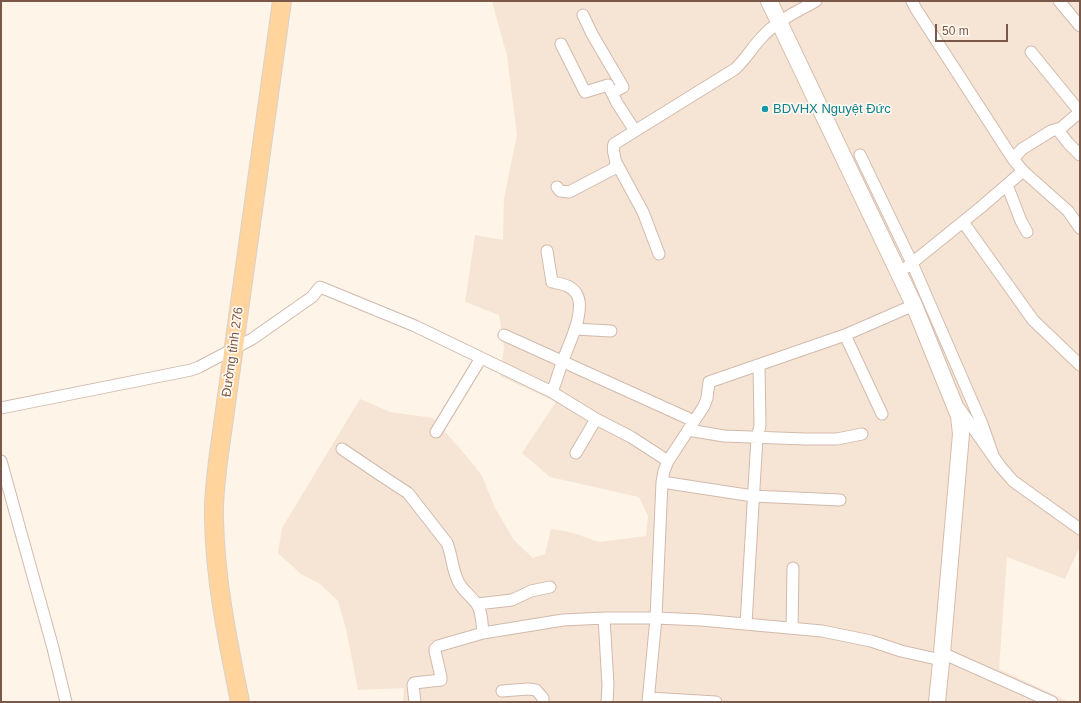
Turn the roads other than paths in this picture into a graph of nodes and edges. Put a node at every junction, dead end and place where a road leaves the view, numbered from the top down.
1 (282, 1) edge
2 (769, 1) edge
3 (816, 1) edge
4 (912, 1) edge
5 (1059, 1) edge
6 (583, 15) dead end
7 (778, 22) junction
8 (1080, 26) edge
9 (561, 44) dead end
10 (1031, 52) dead end
11 (612, 93) junction
12 (1080, 112) edge
13 (1058, 130) junction
14 (635, 131) junction
15 (860, 155) dead end
16 (1080, 155) edge
17 (1013, 159) junction
18 (617, 164) junction
19 (1023, 172) junction
20 (1007, 185) junction
21 (557, 187) dead end
22 (963, 222) junction
23 (1080, 228) edge
24 (1027, 232) dead end
25 (547, 251) dead end
26 (659, 254) dead end
27 (912, 263) junction
28 (899, 274) junction
29 (914, 305) junction
30 (575, 330) junction
31 (611, 331) dead end
32 (504, 335) dead end
33 (845, 336) junction
34 (233, 349) junction
35 (481, 358) junction
36 (562, 361) junction
37 (759, 365) junction
38 (1080, 365) edge
39 (552, 392) junction
40 (954, 402) junction
41 (1, 408) edge
42 (882, 414) dead end
43 (596, 419) junction
44 (691, 425) junction
45 (436, 432) dead end
46 (862, 434) dead end
47 (757, 437) junction
48 (342, 448) dead end
49 (576, 453) dead end
50 (994, 458) junction
51 (1, 461) edge
52 (668, 461) junction
53 (662, 482) junction
54 (753, 496) junction
55 (840, 500) dead end
56 (1080, 529) edge
57 (793, 568) dead end
58 (550, 587) dead end
59 (477, 604) junction
60 (604, 618) junction
61 (656, 618) junction
62 (746, 624) junction
63 (792, 628) junction
64 (483, 633) junction
65 (942, 656) junction
66 (502, 691) dead end
67 (648, 700) edge
68 (66, 702) edge
69 (240, 702) edge
70 (415, 702) edge
71 (543, 702) edge
72 (607, 702) edge
73 (716, 702) edge
74 (937, 702) edge
75 (1052, 702) edge

1 - 34 main road, Đường tỉnh 276
2 - 7 main road
3 - 7 street
4 - 17 street
5 - 8 street
6 - 11 street
7 - 14 street
7 - 28 main road
9 - 11 street
10 - 12 street
11 - 14 street
12 - 13 street
13 - 16 street
13 - 17 street
14 - 18 street
15 - 27 street
17 - 19 street
18 - 21 street
18 - 26 street
19 - 20 street
19 - 23 street
20 - 22 street
20 - 24 street
22 - 27 street
22 - 38 street
25 - 30 street
27 - 28 street
27 - 50 street
28 - 29 main road
29 - 33 street
29 - 40 main road
30 - 31 street
30 - 36 street
32 - 36 street
33 - 37 street
33 - 42 street
34 - 35 street
34 - 41 street
34 - 69 main road, Đường tỉnh 276
35 - 39 street
35 - 45 street
36 - 39 street
36 - 44 street
37 - 44 street
37 - 47 street
39 - 43 street
40 - 50 street
40 - 65 main road
43 - 49 street
43 - 52 street
44 - 47 street
44 - 52 street
46 - 47 street
47 - 54 street
48 - 59 street
50 - 56 street
51 - 68 street
52 - 53 street
53 - 54 street
53 - 61 street
54 - 55 street
54 - 62 street
57 - 63 street
58 - 59 street
59 - 64 street
60 - 61 street
60 - 64 street
60 - 72 street
61 - 62 street
61 - 67 street
62 - 63 street
63 - 65 street
64 - 70 street
65 - 74 main road
65 - 75 street
66 - 71 street
67 - 73 street

